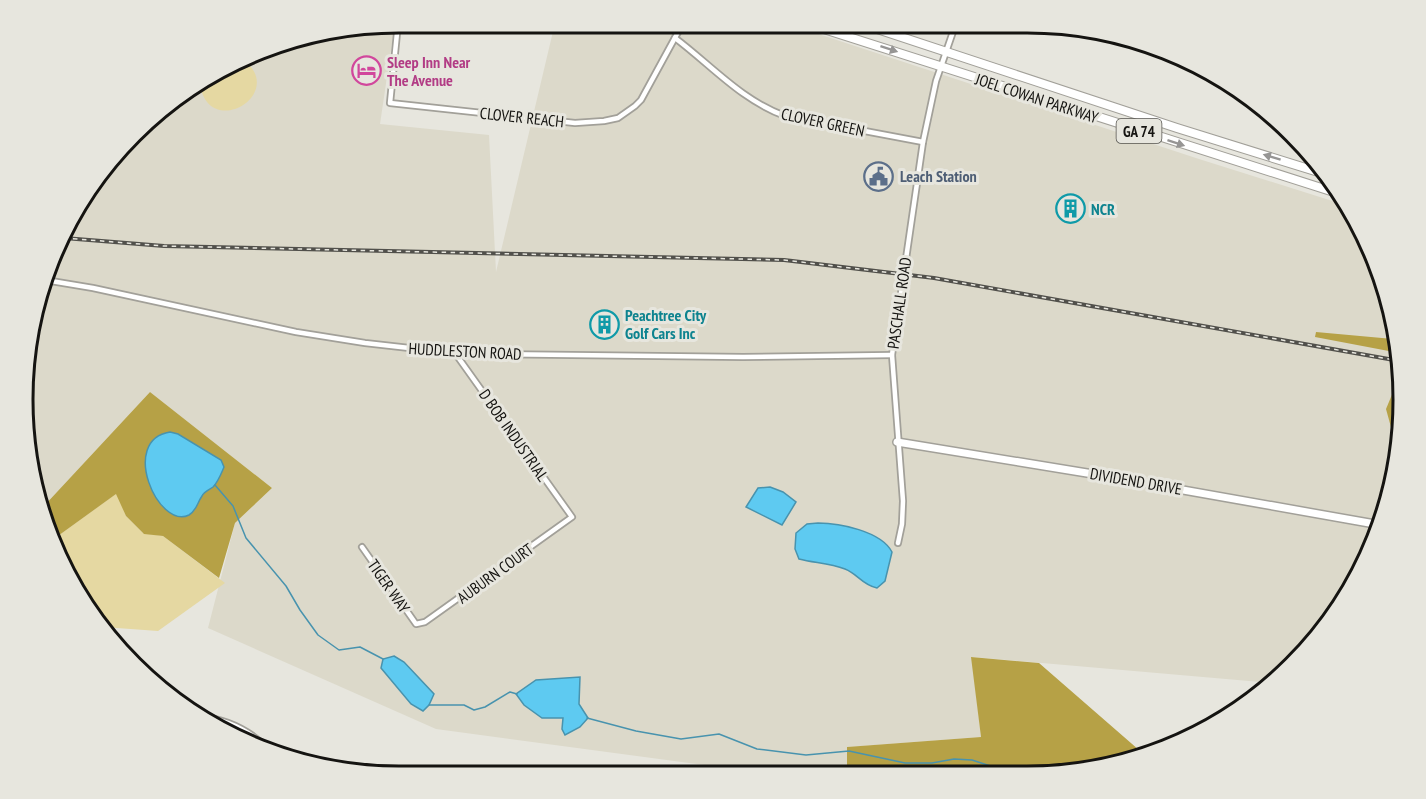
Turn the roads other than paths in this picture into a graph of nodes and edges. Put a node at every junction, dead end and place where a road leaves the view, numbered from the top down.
1 (397, 33) edge
2 (678, 33) edge
3 (837, 33) edge
4 (889, 33) edge
5 (953, 33) edge
6 (675, 38) junction
7 (946, 52) junction
8 (941, 66) junction
9 (923, 142) junction
10 (1312, 170) edge
11 (1327, 191) edge
12 (52, 281) edge
13 (455, 353) junction
14 (892, 355) junction
15 (897, 442) junction
16 (572, 517) joint
17 (1372, 523) edge
18 (898, 543) dead end
19 (362, 548) dead end
20 (416, 624) joint
21 (219, 719) edge
22 (251, 734) edge

1 - 6 street, CLOVER REACH
2 - 6 street, CLOVER REACH
3 -> 8 main road, JOEL COWAN PARKWAY / GA 74
4 - 7 main road, JOEL COWAN PARKWAY / GA 74
5 - 7 street, PASCHALL ROAD
6 - 9 street, CLOVER GREEN
7 - 8 street, PASCHALL ROAD
10 -> 7 main road, JOEL COWAN PARKWAY / GA 74
8 - 9 street, PASCHALL ROAD
8 -> 11 main road, JOEL COWAN PARKWAY / GA 74
9 - 14 street, PASCHALL ROAD
12 - 13 street, HUDDLESTON ROAD
13 - 14 street, HUDDLESTON ROAD
13 - 16 street, D BOB INDUSTRIAL
14 - 15 street, PASCHALL ROAD
15 - 17 street, DIVIDEND DRIVE
15 - 18 street, PASCHALL ROAD
16 - 20 street, AUBURN COURT
19 - 20 street, TIGER WAY
21 - 22 street

